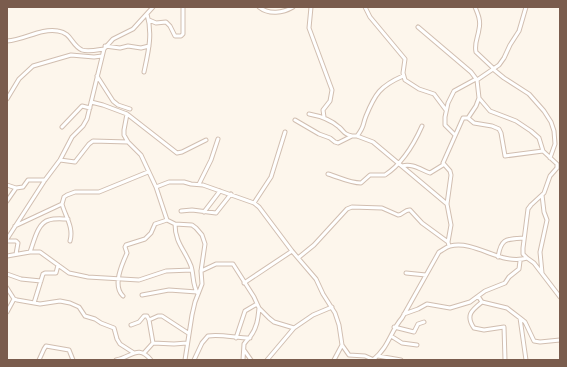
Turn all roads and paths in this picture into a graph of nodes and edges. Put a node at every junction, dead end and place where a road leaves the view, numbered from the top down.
1 (153, 7) edge
2 (184, 7) edge
3 (260, 7) edge
4 (292, 7) edge
5 (311, 7) edge
6 (365, 7) edge
7 (475, 7) edge
8 (526, 7) edge
9 (147, 14) junction
10 (149, 20) junction
11 (418, 27) dead end
12 (7, 40) edge
13 (149, 46) junction
14 (104, 48) junction
15 (102, 56) junction
16 (493, 68) junction
17 (144, 72) dead end
18 (97, 76) junction
19 (403, 76) junction
20 (477, 79) junction
21 (479, 98) junction
22 (7, 99) edge
23 (91, 102) junction
24 (90, 108) junction
25 (130, 109) dead end
26 (446, 110) junction
27 (127, 114) junction
28 (309, 114) dead end
29 (324, 117) junction
30 (468, 118) junction
31 (295, 120) dead end
32 (422, 126) dead end
33 (62, 127) dead end
34 (285, 132) dead end
35 (455, 135) junction
36 (352, 136) junction
37 (357, 136) junction
38 (218, 139) dead end
39 (206, 140) dead end
40 (128, 142) junction
41 (543, 151) junction
42 (550, 158) junction
43 (60, 160) junction
44 (399, 163) junction
45 (443, 165) junction
46 (402, 166) junction
47 (559, 168) edge
48 (148, 172) junction
49 (328, 174) dead end
50 (45, 180) junction
51 (198, 184) junction
52 (7, 185) edge
53 (156, 187) junction
54 (16, 188) junction
55 (220, 191) junction
56 (231, 194) junction
57 (542, 195) junction
58 (7, 200) edge
59 (254, 203) junction
60 (62, 204) junction
61 (447, 204) junction
62 (181, 210) dead end
63 (204, 212) junction
64 (68, 218) junction
65 (167, 220) junction
66 (175, 224) junction
67 (14, 227) junction
68 (9, 233) edge
69 (524, 238) junction
70 (7, 240) edge
71 (70, 241) dead end
72 (448, 242) junction
73 (449, 246) junction
74 (292, 251) junction
75 (30, 252) junction
76 (16, 254) junction
77 (7, 256) edge
78 (498, 257) junction
79 (298, 258) junction
80 (526, 258) junction
81 (520, 260) junction
82 (58, 265) junction
83 (192, 270) junction
84 (201, 271) junction
85 (406, 273) dead end
86 (542, 273) junction
87 (7, 274) edge
88 (426, 275) junction
89 (118, 279) junction
90 (41, 281) junction
91 (244, 283) junction
92 (7, 288) edge
93 (197, 293) junction
94 (142, 295) dead end
95 (122, 296) dead end
96 (478, 296) junction
97 (560, 297) edge
98 (14, 299) junction
99 (482, 302) junction
100 (34, 303) junction
101 (257, 304) junction
102 (332, 307) junction
103 (259, 308) junction
104 (7, 312) edge
105 (404, 314) junction
106 (520, 318) junction
107 (149, 320) junction
108 (424, 322) dead end
109 (131, 325) dead end
110 (394, 327) junction
111 (294, 328) junction
112 (188, 333) junction
113 (391, 336) junction
114 (236, 338) junction
115 (250, 338) junction
116 (560, 340) edge
117 (153, 343) junction
118 (187, 344) junction
119 (342, 345) junction
120 (417, 345) dead end
121 (243, 350) junction
122 (134, 353) junction
123 (144, 353) junction
124 (378, 356) junction
125 (39, 360) edge
126 (74, 360) edge
127 (116, 360) edge
128 (151, 360) edge
129 (185, 360) edge
130 (194, 360) edge
131 (243, 360) edge
132 (251, 360) edge
133 (267, 360) edge
134 (334, 360) edge
135 (374, 360) edge
136 (401, 360) edge
137 (505, 360) edge
138 (526, 360) edge

1 - 9 street
2 - 10 street
3 - 4 street
5 - 29 street
6 - 19 street
7 - 16 street
8 - 16 street
9 - 10 street
9 - 14 street
10 - 13 street
11 - 20 street
12 - 14 street
13 - 14 street
13 - 17 street
14 - 15 street
15 - 18 street
15 - 22 street
16 - 20 street
16 - 42 street
18 - 23 street
18 - 25 street
19 - 26 street
19 - 37 street
20 - 21 street
20 - 26 street
21 - 30 street
21 - 41 street
23 - 24 street
23 - 27 street
24 - 33 street
24 - 43 street
26 - 35 street
27 - 39 street
27 - 40 street
28 - 29 street
29 - 36 street
30 - 35 street
30 - 41 street
31 - 36 street
32 - 44 street
34 - 59 street
35 - 45 street
36 - 37 street
37 - 44 street
38 - 51 street
40 - 43 street
40 - 48 street
41 - 42 street
42 - 47 street
43 - 50 street
44 - 46 street
44 - 49 street
45 - 46 street
45 - 61 street
46 - 61 street
47 - 57 street
48 - 53 street
48 - 60 street
50 - 54 street
50 - 67 street
51 - 53 street
51 - 55 street
52 - 54 street
53 - 65 street
54 - 58 street
55 - 56 street
55 - 63 street
56 - 59 street
56 - 63 street
57 - 69 street
57 - 86 street
59 - 74 street
60 - 64 street
60 - 67 street
61 - 72 street
62 - 63 street
64 - 71 street
64 - 75 street
65 - 66 street
65 - 89 street
66 - 83 street
66 - 84 street
67 - 68 street
68 - 70 street
69 - 78 street
69 - 80 street
70 - 76 street
72 - 73 street
72 - 79 street
73 - 78 street
73 - 88 street
74 - 79 street
74 - 91 street
75 - 76 street
75 - 82 street
76 - 77 street
78 - 81 street
79 - 102 street
80 - 81 street
80 - 86 street
81 - 96 street
82 - 89 street
82 - 90 street
83 - 89 street
83 - 93 street
84 - 91 street
84 - 93 street
85 - 88 street
86 - 97 street
87 - 90 street
88 - 105 street
89 - 95 street
90 - 100 street
91 - 101 street
92 - 98 street
93 - 94 street
93 - 112 street
96 - 99 street
96 - 105 street
98 - 100 street
98 - 104 street
99 - 106 street
99 - 137 street
100 - 122 street
101 - 103 street
101 - 114 street
102 - 111 street
102 - 119 street
103 - 111 street
103 - 115 street
105 - 110 street
106 - 116 street
106 - 138 street
107 - 109 street
107 - 112 street
107 - 117 street
108 - 110 street
110 - 113 street
111 - 133 street
112 - 118 street
113 - 120 street
113 - 124 street
114 - 115 street
114 - 130 street
115 - 121 street
117 - 118 street
117 - 123 street
118 - 129 street
119 - 134 street
119 - 135 street
121 - 131 street
121 - 132 street
122 - 123 street
122 - 127 street
123 - 128 street
124 - 135 street
124 - 136 street
125 - 126 street

